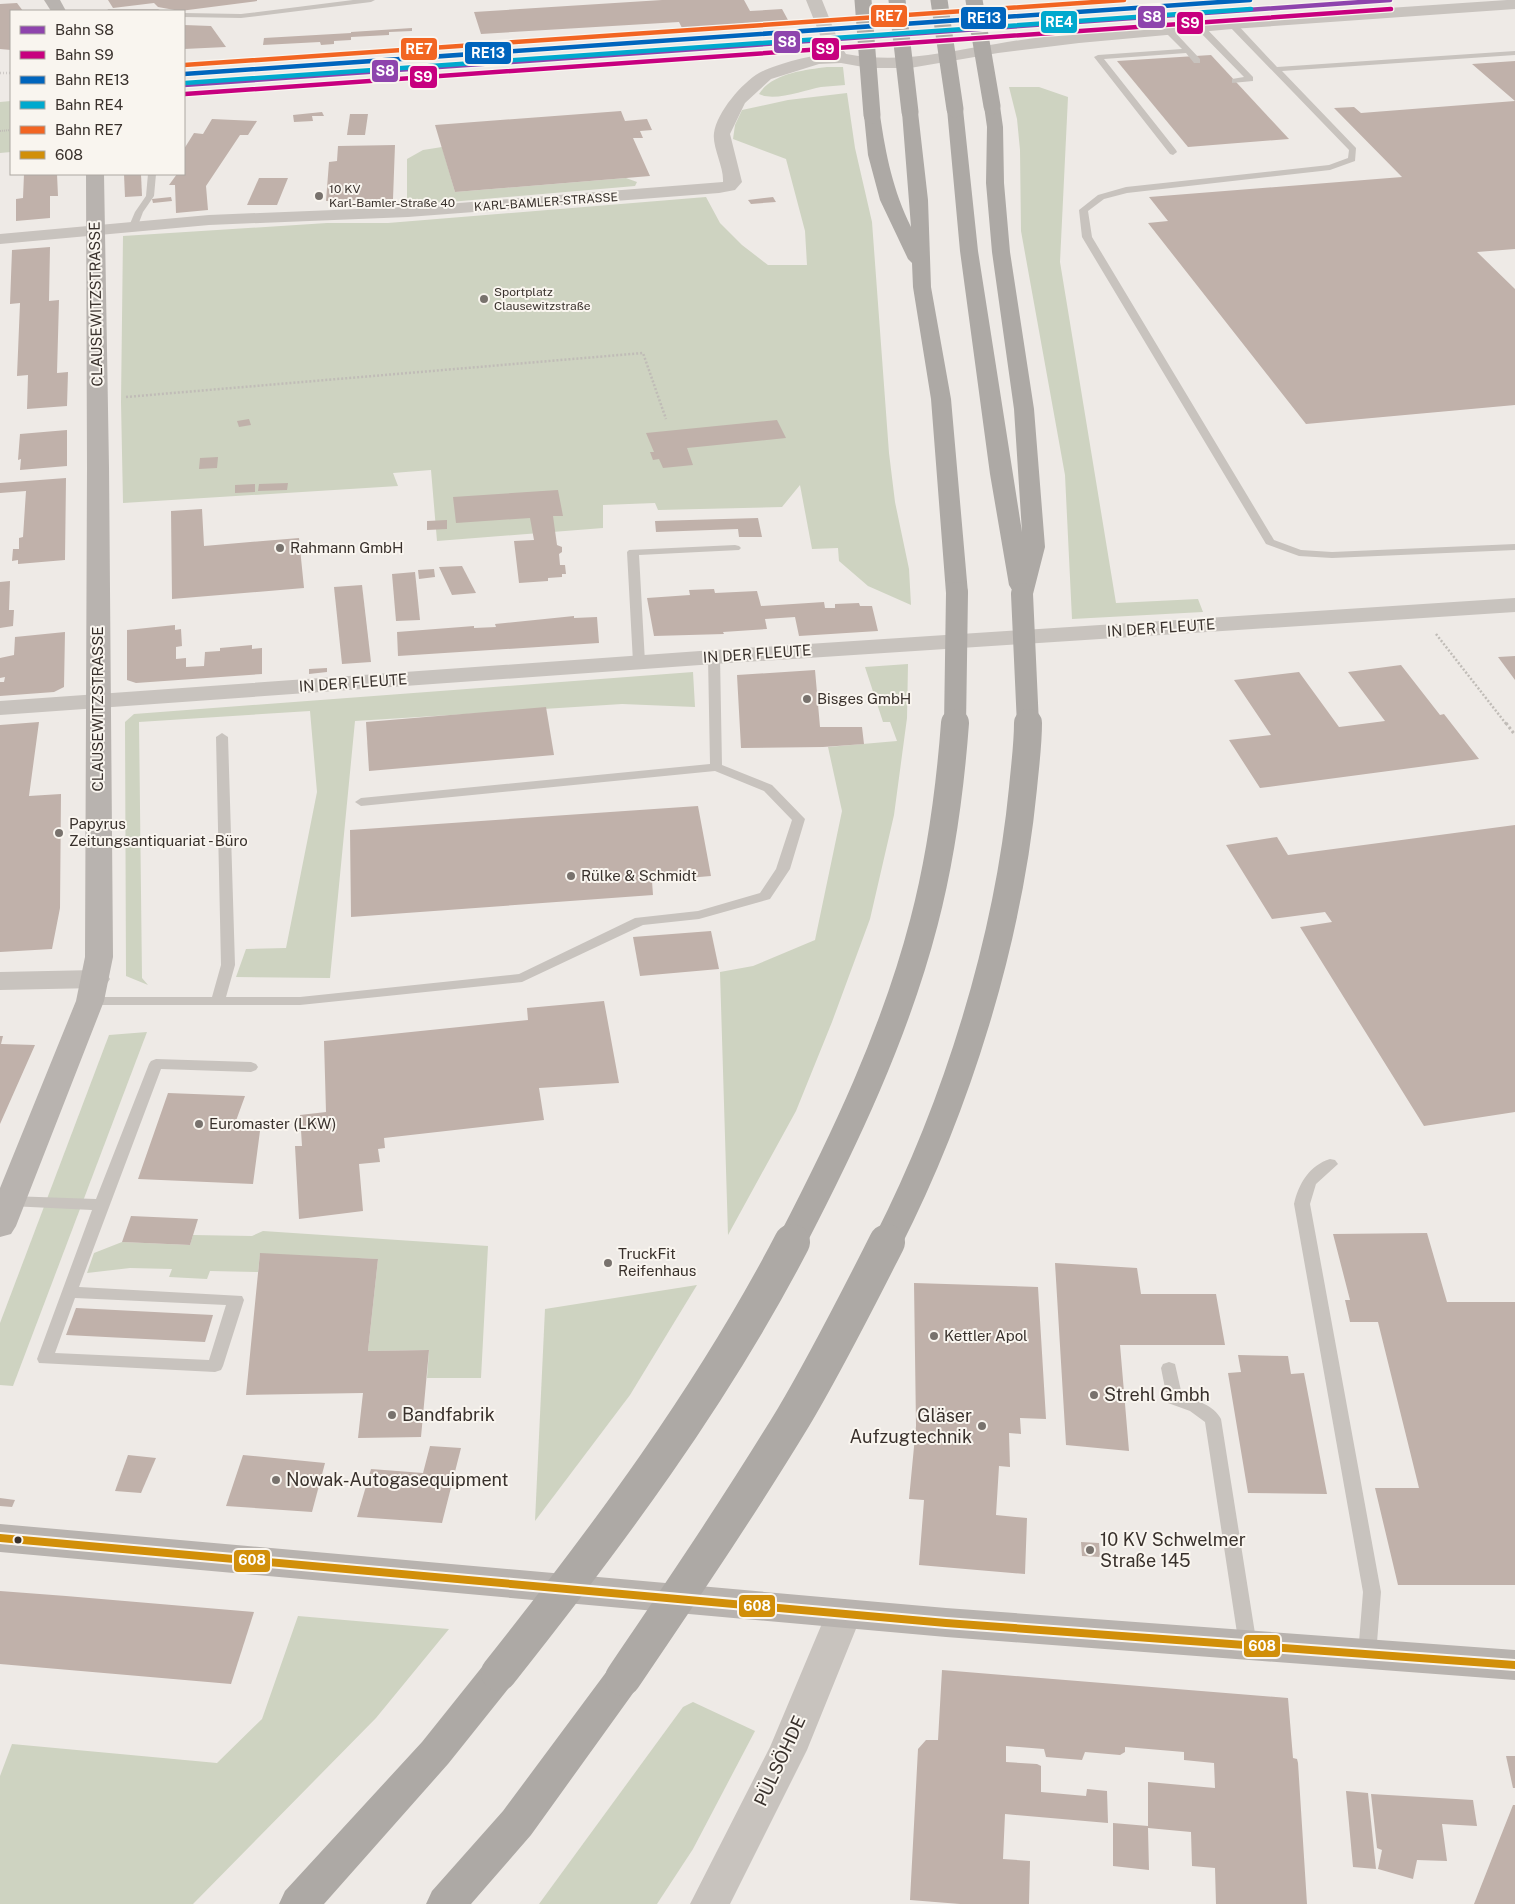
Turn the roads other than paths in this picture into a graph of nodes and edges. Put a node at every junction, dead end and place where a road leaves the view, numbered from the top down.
1 (371, 0) edge
2 (814, 0) edge
3 (863, 0) edge
4 (898, 0) edge
5 (939, 0) edge
6 (974, 0) edge
7 (1515, 4) edge
8 (185, 15) edge
9 (1232, 24) junction
10 (1200, 27) junction
11 (1168, 30) junction
12 (1188, 51) junction
13 (1515, 53) edge
14 (841, 58) junction
15 (1197, 61) dead end
16 (1277, 69) junction
17 (1235, 80) dead end
18 (1173, 152) dead end
19 (95, 175) edge
20 (152, 175) edge
21 (134, 226) junction
22 (95, 229) junction
23 (0, 239) edge
24 (921, 267) junction
25 (1515, 547) edge
26 (736, 548) dead end
27 (1022, 594) junction
28 (1515, 605) edge
29 (714, 657) junction
30 (639, 662) junction
31 (98, 702) junction
32 (0, 708) edge
33 (222, 737) dead end
34 (716, 767) junction
35 (361, 802) dead end
36 (0, 981) edge
37 (93, 990) junction
38 (218, 1002) junction
39 (251, 1067) dead end
40 (1330, 1164) dead end
41 (10, 1202) junction
42 (102, 1205) junction
43 (0, 1226) edge
44 (69, 1292) junction
45 (1169, 1368) dead end
46 (0, 1538) edge
47 (844, 1614) junction
48 (1248, 1646) junction
49 (1367, 1655) junction
50 (1515, 1664) edge
51 (299, 1904) edge
52 (446, 1904) edge
53 (710, 1904) edge

1 - 8 lane
2 - 14 street
3 - 24 highway, bridge
4 - 24 highway, bridge
5 - 27 highway, bridge
6 - 27 highway, bridge
7 - 9 street
9 - 10 street
9 - 16 lane
10 - 11 street
10 - 17 lane
11 - 12 lane
11 - 14 street
12 - 15 lane
12 - 18 lane
13 - 16 lane
14 - 21 street, KARL-BAMLER-STRASSE
16 - 25 lane
19 - 22 street, CLAUSEWITZSTRASSE
20 - 21 lane
21 - 22 street, KARL-BAMLER-STRASSE
22 - 23 street, KARL-BAMLER-STRASSE
22 - 31 street, CLAUSEWITZSTRASSE
24 - 51 highway, bridge
26 - 30 lane
27 - 52 highway, bridge
28 - 29 street, IN DER FLEUTE
29 - 30 street, IN DER FLEUTE
29 - 34 lane
30 - 31 street, IN DER FLEUTE
31 - 32 street, IN DER FLEUTE
31 - 37 street, CLAUSEWITZSTRASSE
33 - 38 lane
34 - 35 lane
34 - 38 lane
36 - 37 street
37 - 38 lane
37 - 41 street, CLAUSEWITZSTRASSE
39 - 42 lane
40 - 49 lane
41 - 42 lane
41 - 43 street, CLAUSEWITZSTRASSE
42 - 44 lane
44 - 44 lane
45 - 48 lane
46 - 47 street
47 - 48 street
47 - 53 street, PÜLSÖHDE
48 - 49 street
49 - 50 street

